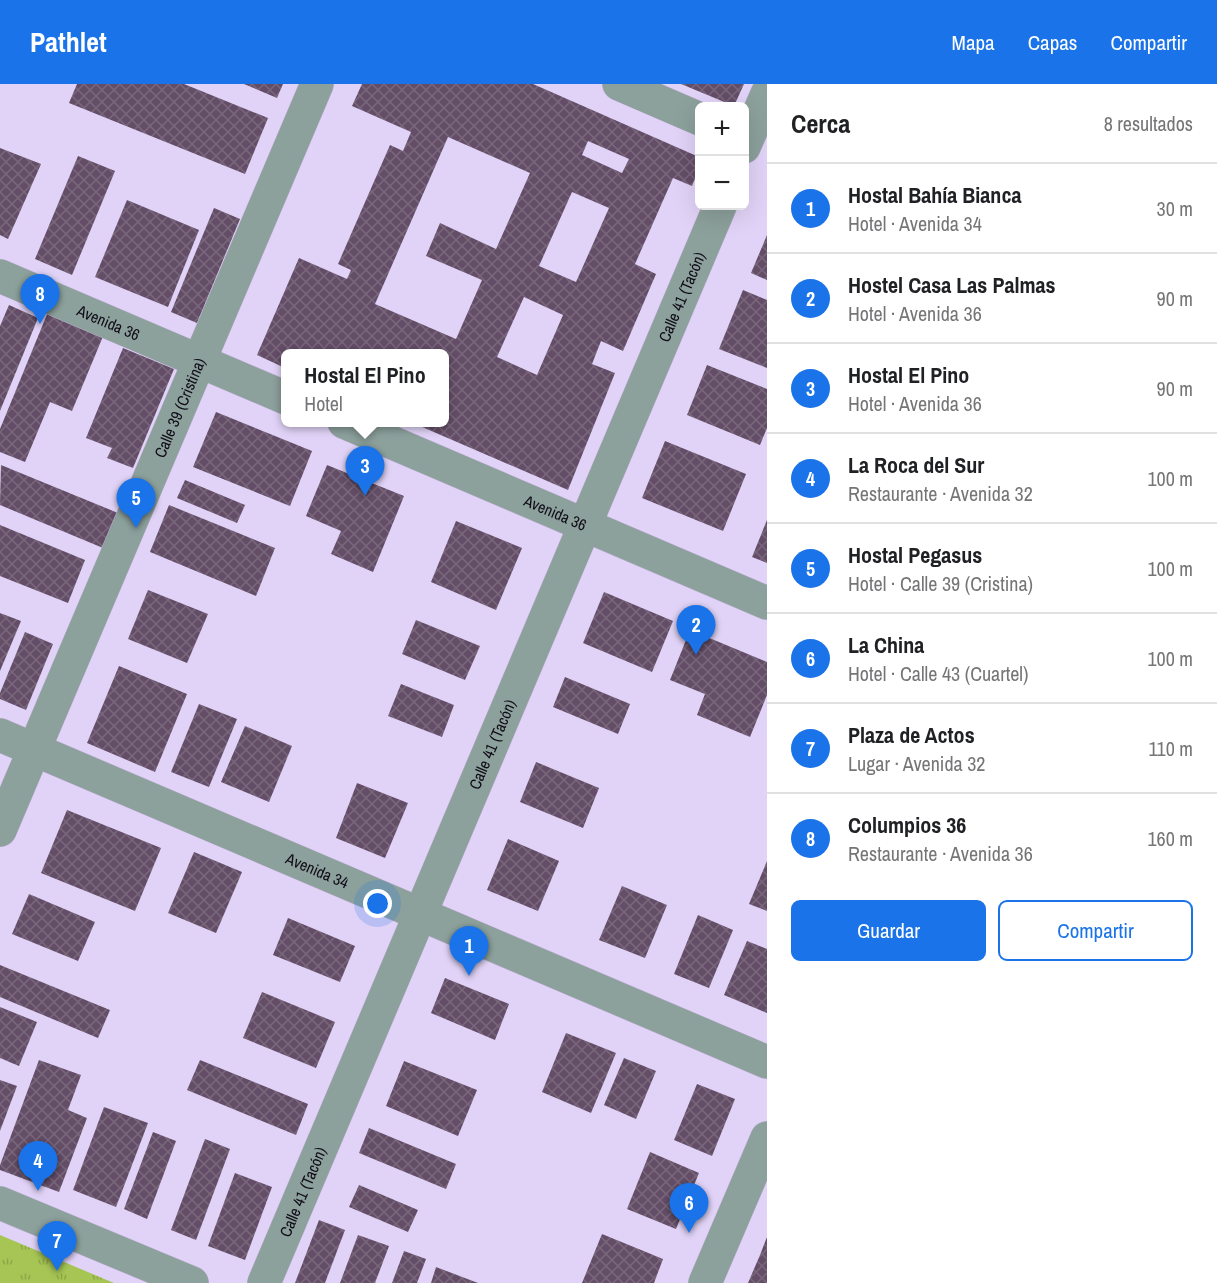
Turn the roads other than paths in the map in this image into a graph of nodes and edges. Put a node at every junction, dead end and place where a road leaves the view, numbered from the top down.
1 (317, 84) edge
2 (619, 84) edge
3 (767, 94) edge
4 (695, 117) edge
5 (751, 143) edge
6 (718, 210) edge
7 (0, 276) edge
8 (198, 360) junction
9 (281, 396) edge
10 (353, 427) edge
11 (585, 525) junction
12 (767, 603) edge
13 (0, 735) edge
14 (35, 750) junction
15 (4, 812) edge
16 (420, 914) junction
17 (767, 1062) edge
18 (767, 1138) edge
19 (0, 1203) edge
20 (192, 1283) edge
21 (264, 1283) edge
22 (705, 1283) edge

1 - 8 street, Calle 39 (Cristina)
2 - 4 street
3 - 5 street
6 - 11 street, Calle 41 (Tacón)
7 - 8 street, Avenida 36
8 - 9 street, Avenida 36
8 - 14 street, Calle 39 (Cristina)
10 - 11 street, Avenida 36
11 - 12 street, Avenida 36
11 - 16 street, Calle 41 (Tacón)
13 - 14 street, Avenida 34
14 - 15 street, Calle 39 (Cristina)
14 - 16 street, Avenida 34
16 - 17 street, Avenida 34
16 - 21 street, Calle 41 (Tacón)
18 - 22 street
19 - 20 street

